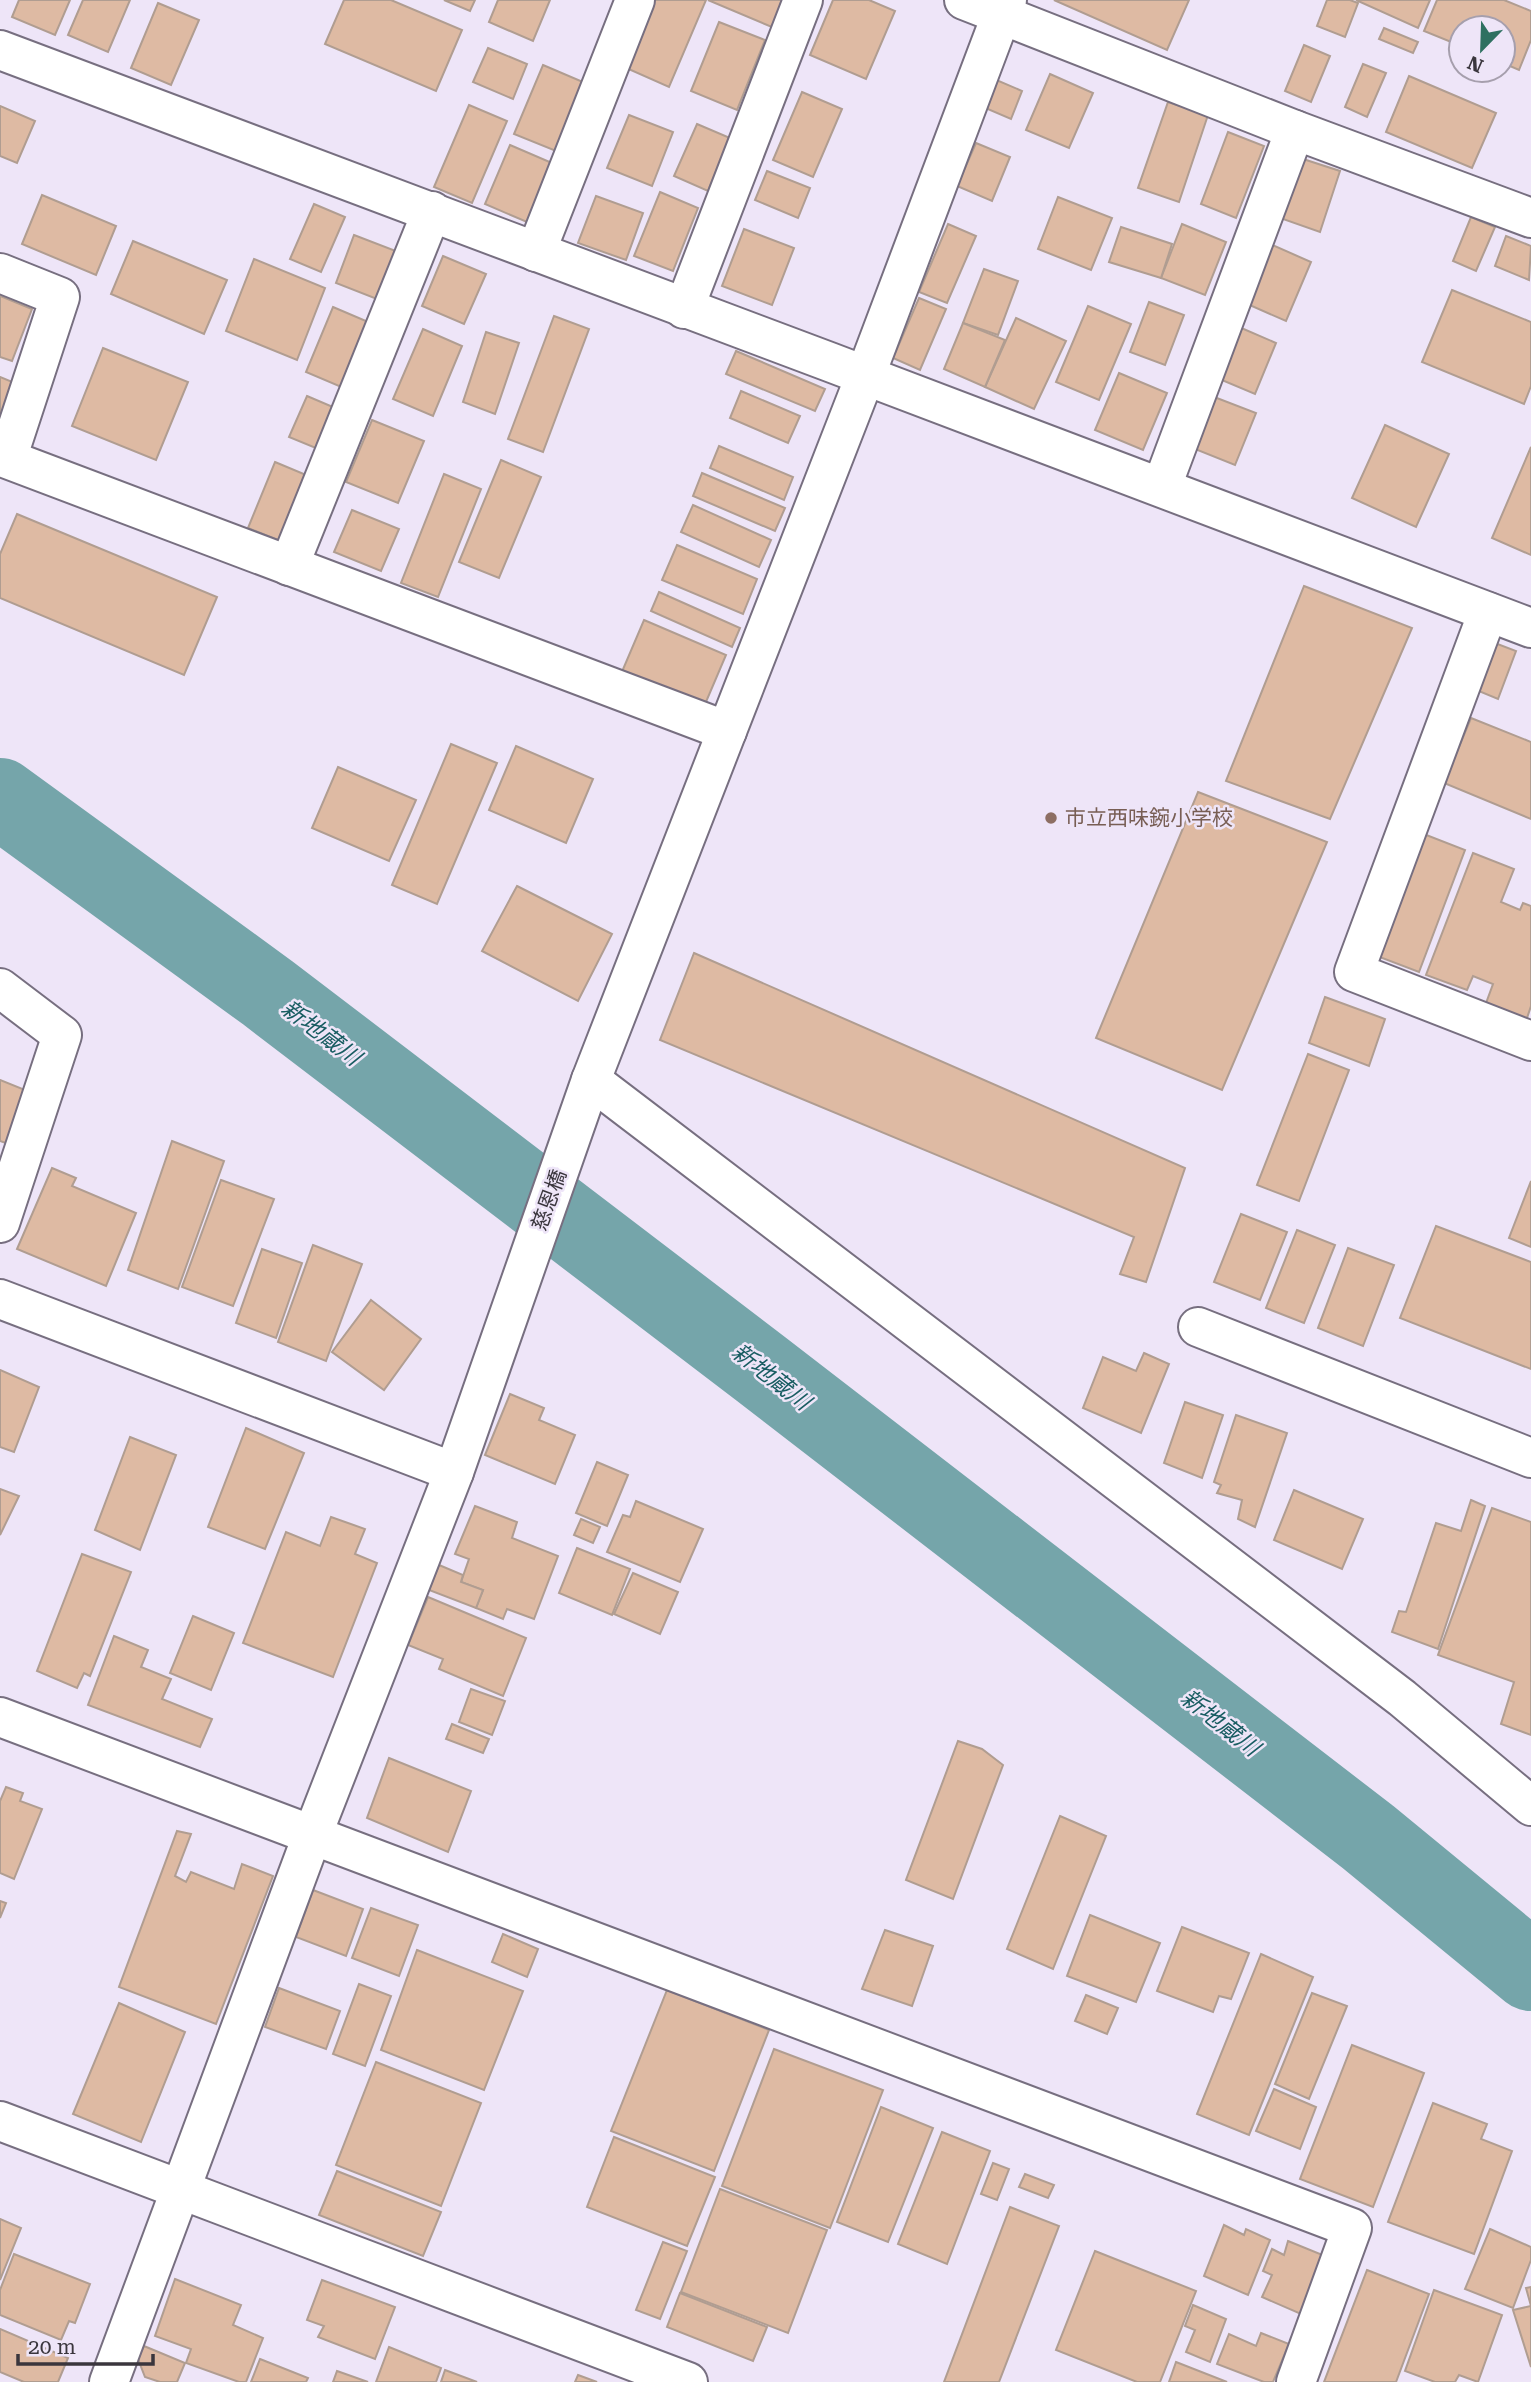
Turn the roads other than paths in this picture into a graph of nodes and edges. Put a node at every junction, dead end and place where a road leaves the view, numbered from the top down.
1 (635, 0) edge
2 (803, 0) edge
3 (964, 0) edge
4 (1004, 7) edge
5 (0, 50) edge
6 (1295, 130) junction
7 (432, 211) junction
8 (1531, 218) edge
9 (537, 252) junction
10 (0, 273) edge
11 (684, 309) junction
12 (866, 374) junction
13 (1162, 486) junction
14 (289, 566) junction
15 (1488, 612) junction
16 (1531, 628) edge
17 (727, 730) junction
18 (0, 988) edge
19 (1531, 1041) edge
20 (592, 1080) junction
21 (0, 1223) edge
22 (0, 1299) edge
23 (1198, 1327) dead end
24 (1531, 1458) edge
25 (454, 1472) junction
26 (0, 1717) edge
27 (1531, 1806) edge
28 (312, 1836) junction
29 (0, 2121) edge
30 (180, 2189) junction
31 (109, 2382) edge
32 (688, 2382) edge
33 (1296, 2382) edge

1 - 9 street
2 - 11 street
3 - 4 street
4 - 6 street
4 - 12 street, 慈恩橋
5 - 7 street
6 - 8 street
6 - 13 street
7 - 9 street
7 - 14 street
9 - 11 street
10 - 14 street
11 - 12 street
12 - 13 street
12 - 17 street, 慈恩橋
13 - 15 street
14 - 17 street
15 - 16 street
15 - 19 street
17 - 20 street, 慈恩橋
18 - 21 street
20 - 25 street, 慈恩橋
20 - 27 street
22 - 25 street
23 - 24 street
25 - 28 street, 慈恩橋
26 - 28 street
28 - 30 street, 慈恩橋
28 - 33 street
29 - 30 street
30 - 31 street, 慈恩橋
30 - 32 street

